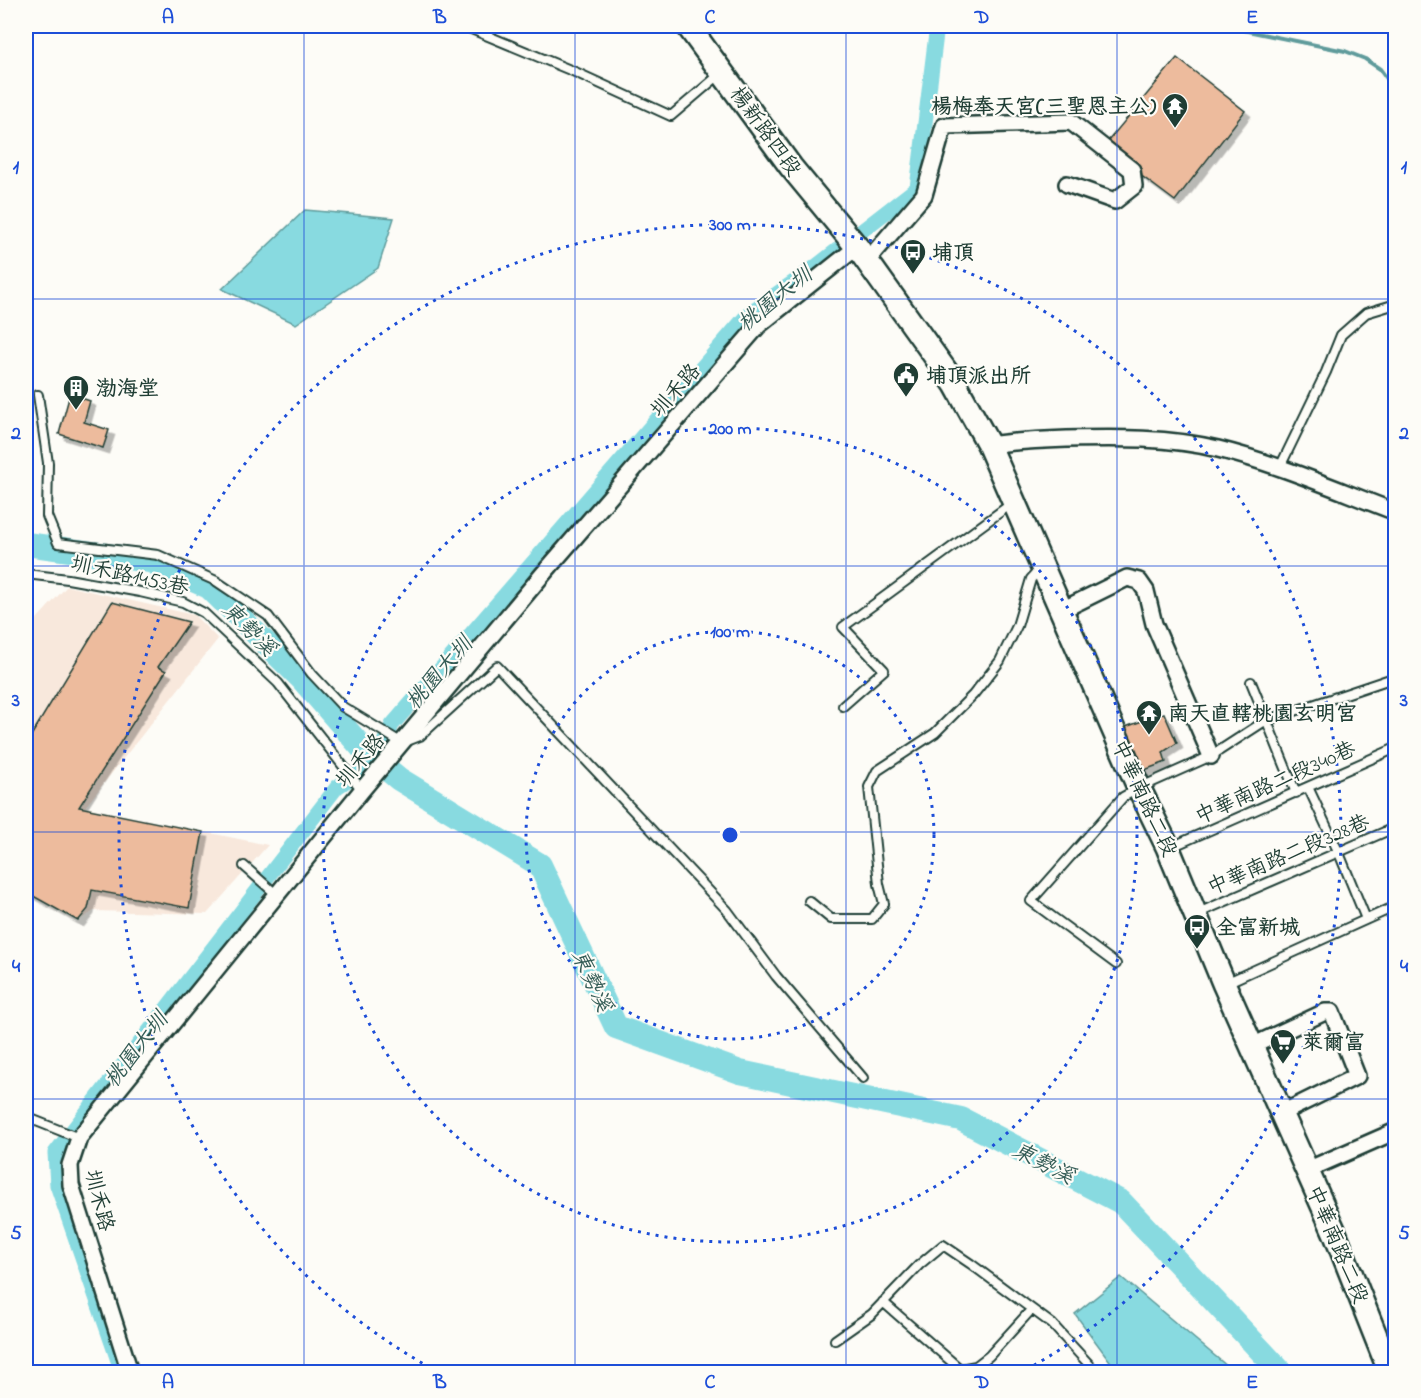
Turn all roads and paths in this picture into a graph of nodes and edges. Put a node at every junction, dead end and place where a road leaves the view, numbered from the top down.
1 (464, 26) edge
2 (688, 26) edge
3 (723, 72) junction
4 (1067, 184) dead end
5 (857, 248) junction
6 (1395, 304) edge
7 (38, 395) dead end
8 (989, 445) junction
9 (1280, 467) junction
10 (1015, 502) junction
11 (1395, 512) edge
12 (1043, 566) junction
13 (26, 574) edge
14 (1062, 610) junction
15 (1394, 680) edge
16 (1251, 682) dead end
17 (843, 706) dead end
18 (1266, 722) junction
19 (398, 743) junction
20 (1395, 748) edge
21 (1211, 756) junction
22 (363, 785) junction
23 (1308, 787) junction
24 (1139, 788) junction
25 (1296, 793) junction
26 (1395, 827) edge
27 (1168, 848) junction
28 (1339, 853) junction
29 (244, 866) dead end
30 (277, 895) junction
31 (809, 901) dead end
32 (1395, 906) edge
33 (1195, 914) junction
34 (1366, 919) junction
35 (1116, 964) dead end
36 (26, 969) edge
37 (26, 981) edge
38 (1224, 984) junction
39 (1252, 1046) junction
40 (863, 1078) dead end
41 (1282, 1113) junction
42 (26, 1117) edge
43 (1395, 1131) edge
44 (79, 1138) junction
45 (1307, 1170) junction
46 (883, 1302) junction
47 (1031, 1310) junction
48 (835, 1340) dead end
49 (130, 1372) edge
50 (1096, 1372) edge
51 (1390, 1372) edge

1 - 3 lane
2 - 3 main road, 楊新路四段
3 - 5 main road, 楊新路四段
4 - 5 street, 圳禾路
5 - 8 main road, 中華南路二段
5 - 19 street, 圳禾路
6 - 9 lane
7 - 19 lane
8 - 9 street
8 - 10 main road, 中華南路二段
9 - 11 street
10 - 12 main road, 中華南路二段
10 - 17 lane
12 - 14 main road, 中華南路二段
12 - 31 lane
13 - 22 lane, 圳禾路1453巷
14 - 21 street
14 - 24 main road, 中華南路二段
15 - 18 lane
16 - 18 lane
18 - 21 lane
18 - 25 lane
19 - 22 street, 圳禾路
19 - 40 lane
20 - 23 lane, 中華南路二段340巷
21 - 24 lane
22 - 30 street, 圳禾路
23 - 25 lane, 中華南路二段340巷
23 - 28 lane
24 - 27 main road, 中華南路二段
24 - 35 lane
25 - 27 lane, 中華南路二段340巷
26 - 28 lane, 中華南路二段328巷
27 - 33 main road, 中華南路二段
28 - 33 lane, 中華南路二段328巷
28 - 34 lane
29 - 30 lane
30 - 44 street, 圳禾路
32 - 34 lane
33 - 38 main road, 中華南路二段
34 - 38 lane
36 - 37 lane
38 - 39 main road, 中華南路二段
39 - 41 main road, 中華南路二段
39 - 41 street
41 - 45 main road, 中華南路二段
42 - 44 lane
43 - 45 street
44 - 49 street, 圳禾路
45 - 51 main road, 中華南路二段
46 - 47 lane
46 - 47 lane
46 - 48 lane
47 - 50 lane

